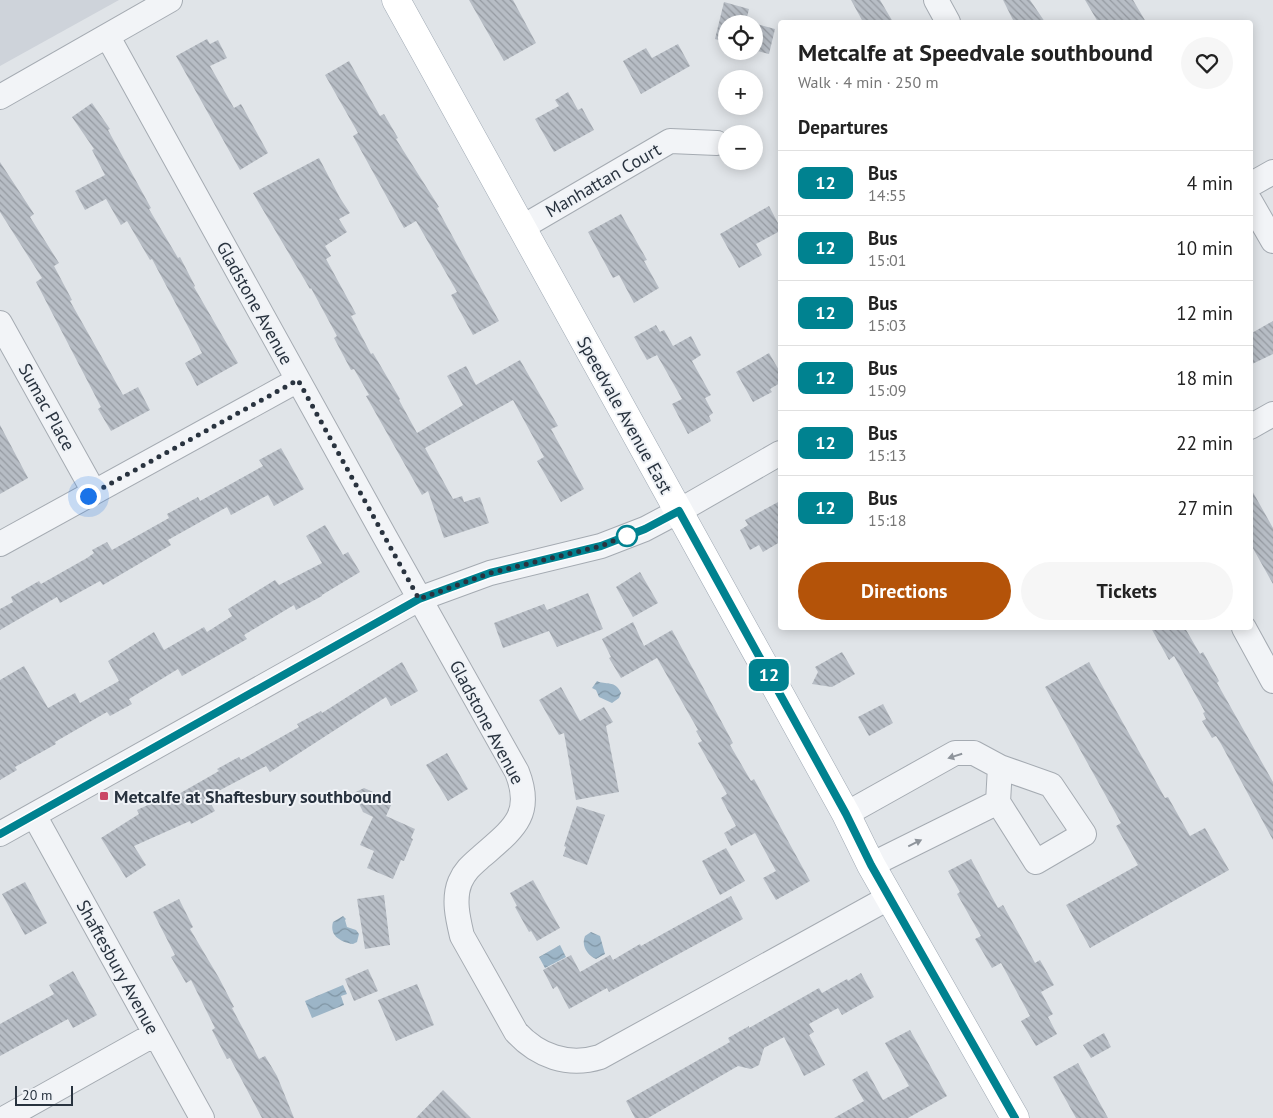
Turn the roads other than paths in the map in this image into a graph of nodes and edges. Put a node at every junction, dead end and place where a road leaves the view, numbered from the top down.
1 (170, 0) edge
2 (396, 0) edge
3 (936, 0) edge
4 (947, 20) edge
5 (108, 37) junction
6 (0, 97) edge
7 (717, 142) dead end
8 (1273, 172) edge
9 (1253, 183) edge
10 (1253, 206) edge
11 (521, 228) junction
12 (1273, 241) edge
13 (0, 323) edge
14 (298, 380) junction
15 (1273, 414) edge
16 (1253, 425) edge
17 (778, 454) edge
18 (94, 492) junction
19 (679, 511) junction
20 (0, 544) edge
21 (419, 599) junction
22 (1245, 630) edge
23 (1273, 680) edge
24 (1000, 767) junction
25 (998, 802) junction
26 (846, 814) junction
27 (34, 815) junction
28 (0, 834) edge
29 (871, 865) junction
30 (890, 897) junction
31 (155, 1034) junction
32 (1009, 1116) edge
33 (5, 1118) edge
34 (202, 1118) edge

1 - 5 street
2 - 11 main road, Speedvale Avenue East
3 - 4 street
5 - 6 street
5 - 14 street, Gladstone Avenue
7 - 11 street, Manhattan Court
8 - 9 street
10 - 12 street
11 - 19 main road, Speedvale Avenue East
13 - 18 street, Sumac Place
14 - 18 street
14 - 21 street, Gladstone Avenue
15 - 16 street
17 - 19 street
18 - 20 street
19 - 21 street
19 - 26 main road, Speedvale Avenue East
21 - 27 street
21 - 30 street, Gladstone Avenue
22 - 23 street
24 - 25 street
24 - 25 street
24 -> 26 street
29 -> 25 street
26 - 29 main road, Speedvale Avenue East
27 - 28 street
27 - 31 street, Shaftesbury Avenue
29 - 30 main road, Speedvale Avenue East
30 - 32 main road, Speedvale Avenue East
31 - 33 street
31 - 34 street, Shaftesbury Avenue

